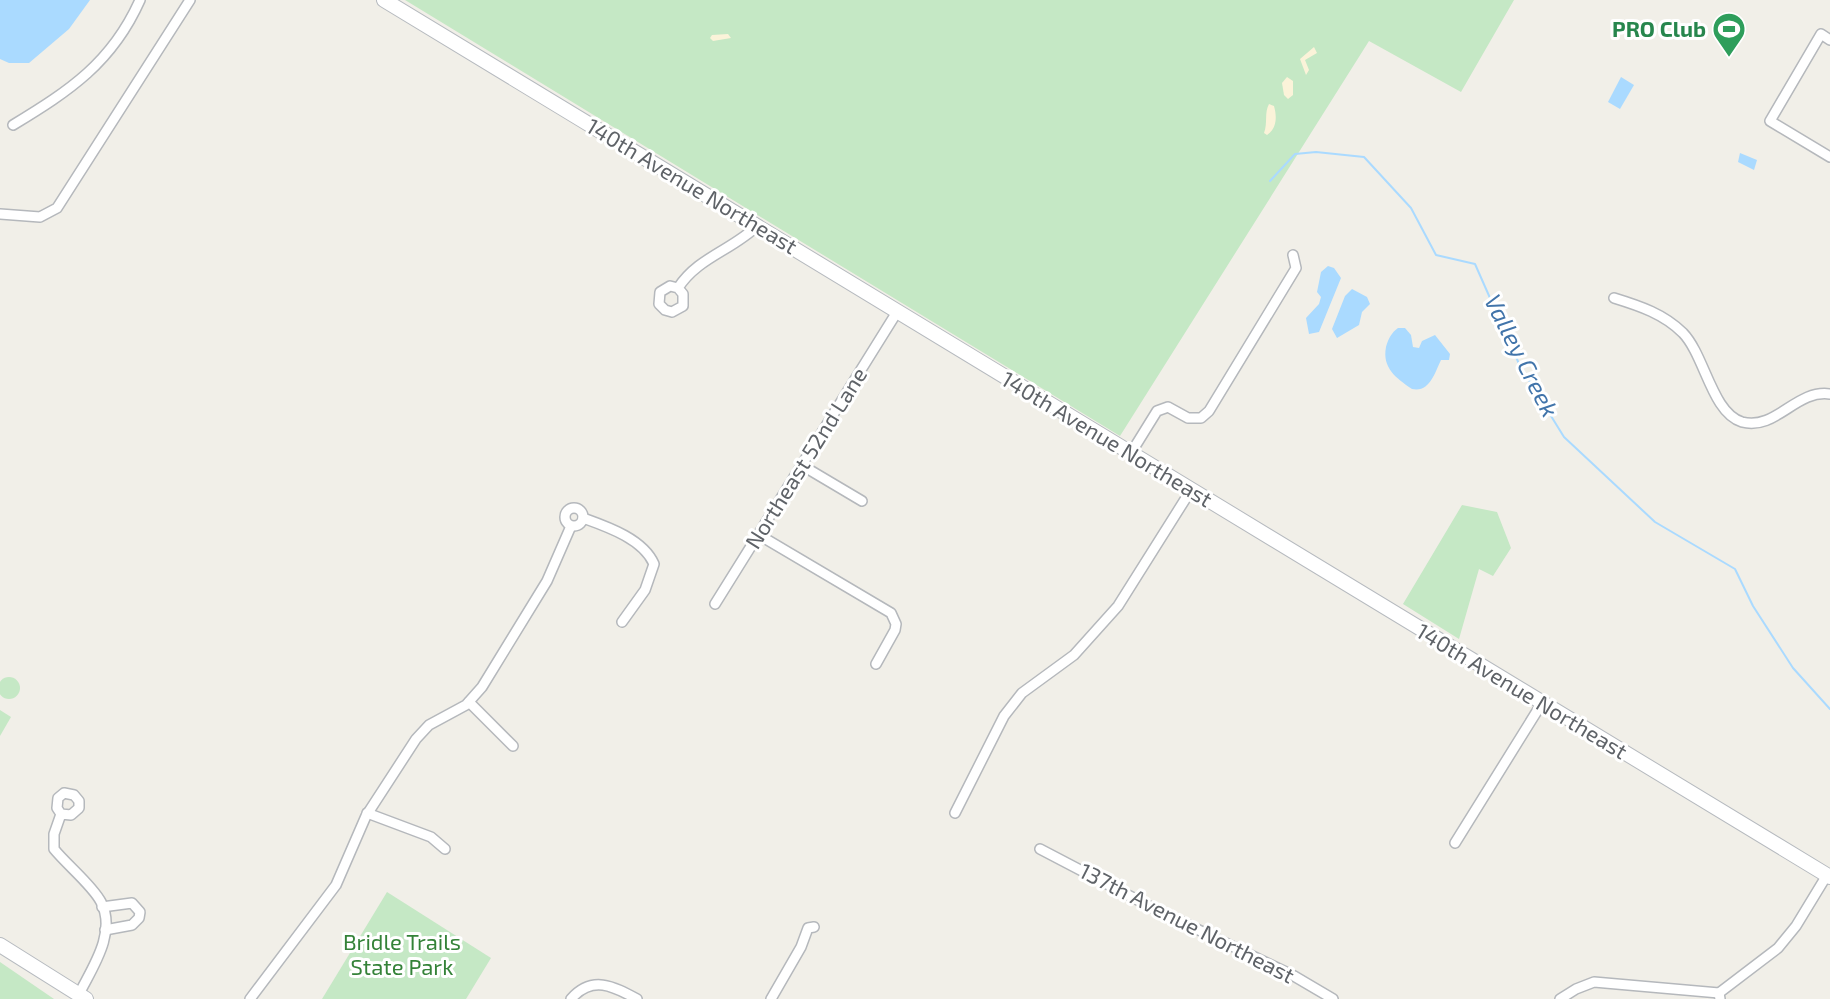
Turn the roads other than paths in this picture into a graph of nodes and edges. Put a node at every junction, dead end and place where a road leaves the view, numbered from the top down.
1 (140, 0) edge
2 (190, 0) edge
3 (384, 0) edge
4 (1830, 40) edge
5 (13, 125) dead end
6 (1830, 157) edge
7 (0, 214) edge
8 (758, 225) junction
9 (1293, 255) dead end
10 (678, 288) dead end
11 (1614, 298) dead end
12 (897, 312) junction
13 (1830, 394) edge
14 (1131, 453) junction
15 (803, 466) junction
16 (1191, 490) junction
17 (862, 501) dead end
18 (583, 518) junction
19 (571, 526) junction
20 (759, 535) junction
21 (715, 604) dead end
22 (622, 622) dead end
23 (876, 664) dead end
24 (469, 702) junction
25 (1542, 703) junction
26 (513, 746) dead end
27 (367, 813) junction
28 (955, 813) dead end
29 (61, 814) dead end
30 (1455, 843) dead end
31 (446, 849) dead end
32 (1040, 849) dead end
33 (1828, 876) edge
34 (102, 907) junction
35 (814, 927) dead end
36 (105, 930) junction
37 (0, 945) edge
38 (1720, 996) edge
39 (83, 997) edge
40 (250, 999) edge
41 (571, 999) edge
42 (637, 999) edge
43 (771, 999) edge
44 (1333, 999) edge
45 (1560, 999) edge

1 - 5 street
2 - 7 street
3 - 8 street, 140th Avenue Northeast
4 - 6 street
8 - 10 street
8 - 12 street, 140th Avenue Northeast
9 - 14 street
11 - 13 street
12 - 14 street, 140th Avenue Northeast
12 - 15 street, Northeast 52nd Lane
14 - 16 street, 140th Avenue Northeast
15 - 17 street
15 - 20 street, Northeast 52nd Lane
16 - 25 street, 140th Avenue Northeast
16 - 28 street
18 - 19 street
18 - 19 street
18 - 22 street
19 - 24 street
20 - 21 street, Northeast 52nd Lane
20 - 23 street
24 - 26 street
24 - 27 street
25 - 30 street
25 - 33 street, 140th Avenue Northeast
27 - 31 street
27 - 40 street
29 - 34 street
32 - 44 street, 137th Avenue Northeast
33 - 38 street
34 - 36 street
34 - 36 street
35 - 43 street
36 - 39 street
37 - 39 street
38 - 45 street
41 - 42 street

